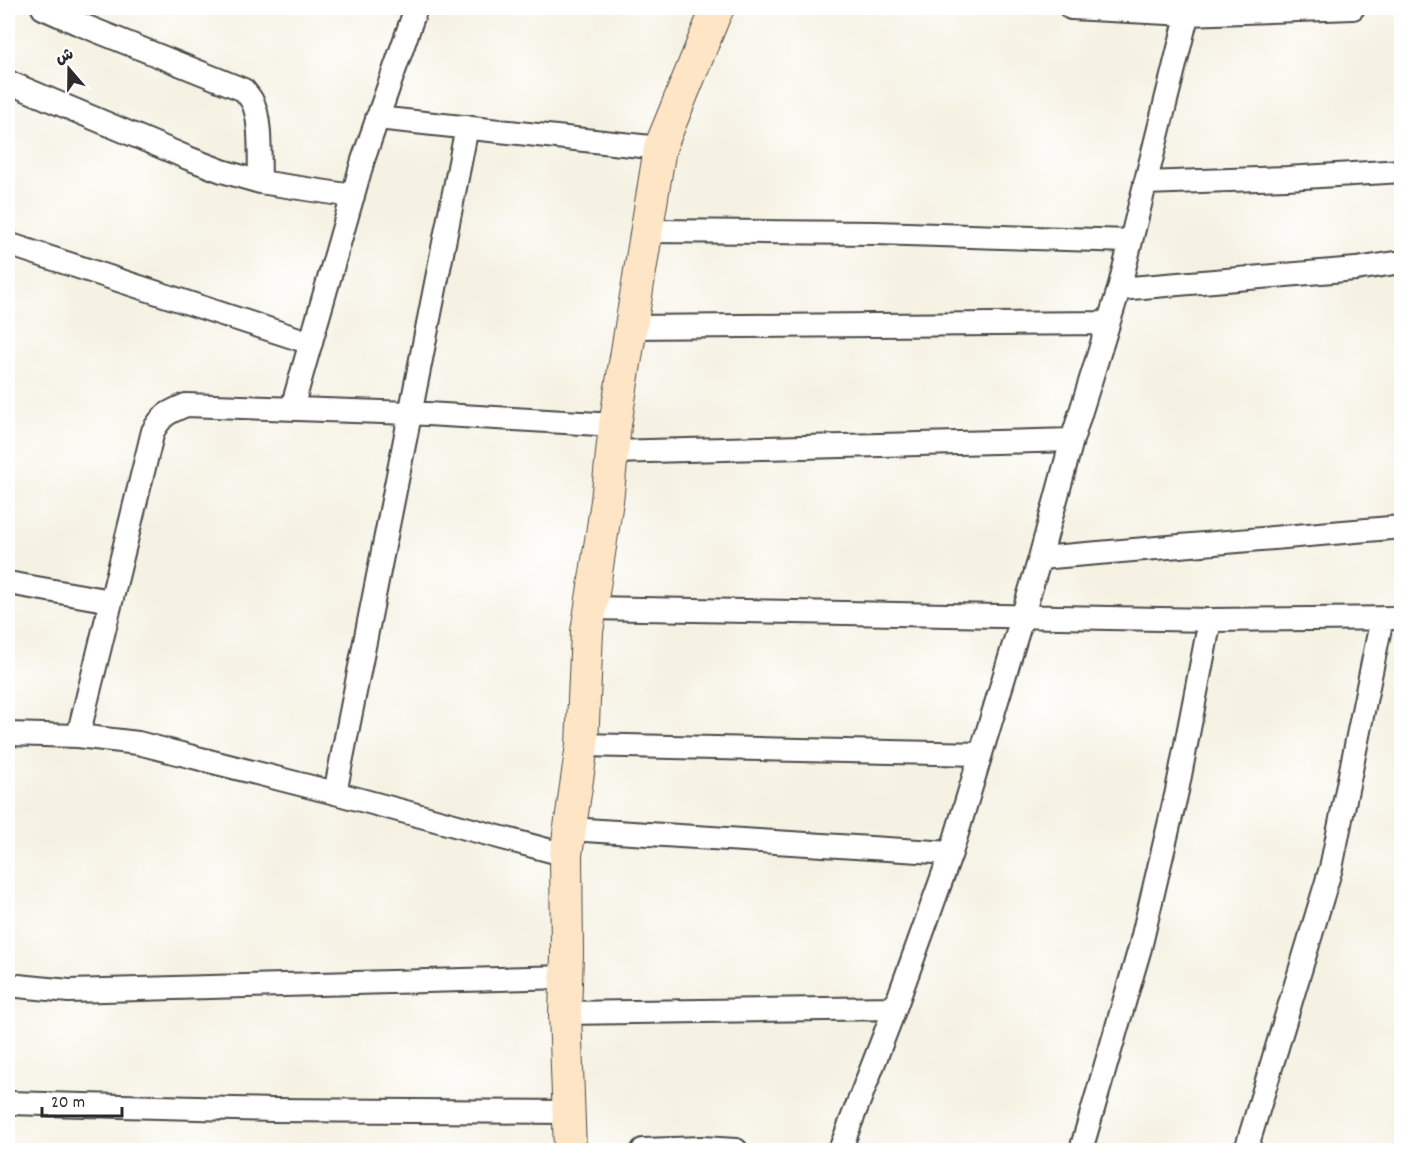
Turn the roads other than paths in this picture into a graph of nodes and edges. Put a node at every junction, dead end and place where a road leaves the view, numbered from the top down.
1 (43, 8) edge
2 (416, 8) edge
3 (718, 8) edge
4 (1071, 8) edge
5 (1353, 8) edge
6 (1188, 11) edge
7 (8, 82) edge
8 (377, 118) junction
9 (467, 127) junction
10 (660, 148) junction
11 (1401, 171) edge
12 (260, 182) junction
13 (1145, 183) junction
14 (352, 196) junction
15 (647, 231) junction
16 (1130, 241) junction
17 (8, 244) edge
18 (1401, 262) edge
19 (1119, 289) junction
20 (1108, 323) junction
21 (631, 327) junction
22 (310, 343) junction
23 (291, 408) junction
24 (410, 413) junction
25 (613, 438) junction
26 (1072, 440) junction
27 (1401, 527) edge
28 (1040, 558) junction
29 (8, 583) edge
30 (111, 601) junction
31 (591, 608) junction
32 (1022, 616) junction
33 (1392, 618) edge
34 (1210, 620) junction
35 (8, 734) edge
36 (78, 736) junction
37 (582, 745) junction
38 (981, 754) junction
39 (335, 793) junction
40 (568, 842) junction
41 (951, 852) junction
42 (567, 977) junction
43 (8, 985) edge
44 (895, 1008) junction
45 (566, 1012) junction
46 (8, 1103) edge
47 (569, 1112) junction
48 (570, 1150) edge
49 (643, 1150) edge
50 (736, 1150) edge
51 (840, 1150) edge
52 (1081, 1150) edge
53 (1246, 1150) edge

1 - 12 street
2 - 8 street
3 - 10 street
4 - 6 street
5 - 6 street
6 - 13 street
7 - 12 street
8 - 9 street
8 - 14 street
9 - 10 street
9 - 24 street
10 - 15 street
11 - 13 street
12 - 14 street
13 - 16 street
14 - 22 street
15 - 16 street
15 - 21 street
16 - 19 street
17 - 22 street
18 - 19 street
19 - 20 street
20 - 21 street
20 - 26 street
21 - 25 street
22 - 23 street
23 - 24 street
23 - 30 street
24 - 25 street
24 - 39 street
25 - 26 street
25 - 31 street
26 - 28 street
27 - 28 street
28 - 32 street
29 - 30 street
30 - 36 street
31 - 32 street
31 - 37 street
32 - 34 street
32 - 38 street
33 - 34 street
33 - 53 street
34 - 52 street
35 - 36 street
36 - 39 street
37 - 38 street
37 - 40 street
38 - 41 street
39 - 40 street
40 - 41 street
40 - 42 street
41 - 44 street
42 - 43 street
42 - 45 street
44 - 45 street
44 - 51 street
45 - 47 street
46 - 47 street
47 - 48 street
49 - 50 street

